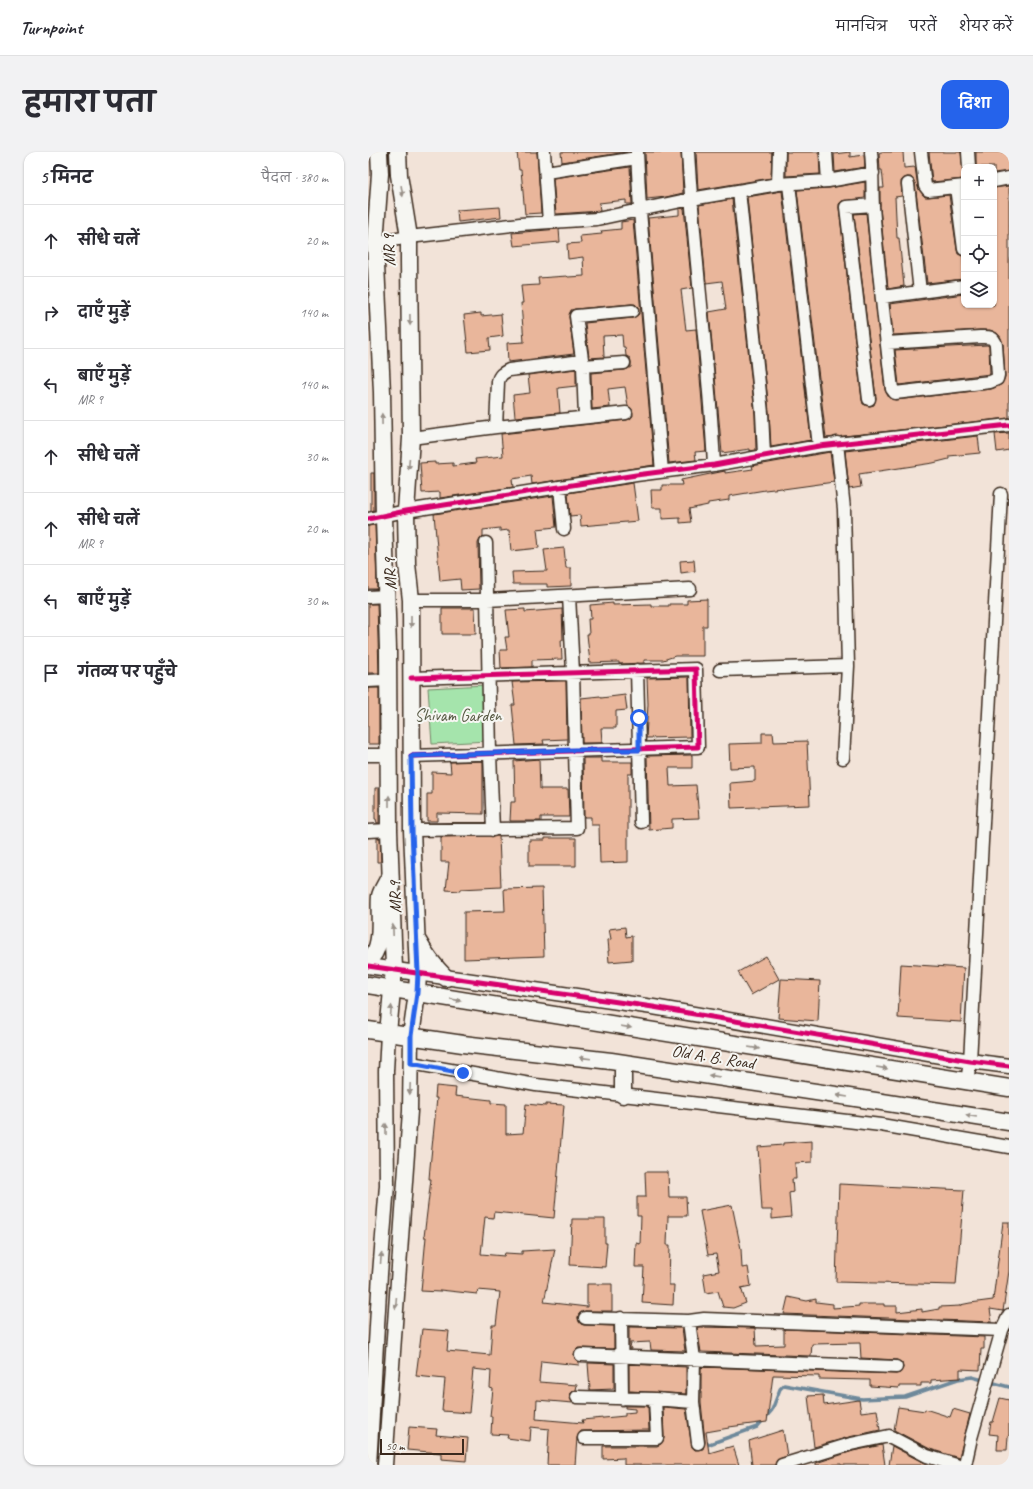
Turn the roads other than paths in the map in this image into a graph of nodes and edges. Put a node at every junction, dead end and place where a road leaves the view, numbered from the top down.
1 (379, 152) edge
2 (398, 152) edge
3 (544, 152) edge
4 (688, 152) edge
5 (779, 152) edge
6 (826, 152) edge
7 (871, 152) edge
8 (921, 152) edge
9 (968, 152) edge
10 (637, 155) edge
11 (970, 164) edge
12 (546, 172) junction
13 (873, 173) junction
14 (1009, 178) edge
15 (997, 180) edge
16 (828, 181) junction
17 (784, 184) junction
18 (908, 184) dead end
19 (960, 186) edge
20 (739, 191) junction
21 (691, 199) junction
22 (873, 205) junction
23 (640, 211) junction
24 (549, 222) junction
25 (963, 236) edge
26 (409, 237) junction
27 (375, 243) junction
28 (961, 286) edge
29 (920, 292) junction
30 (882, 297) junction
31 (632, 311) dead end
32 (887, 343) junction
33 (582, 363) junction
34 (624, 363) dead end
35 (869, 399) dead end
36 (626, 413) dead end
37 (585, 417) junction
38 (1009, 425) edge
39 (496, 427) junction
40 (411, 438) junction
41 (838, 443) junction
42 (819, 446) junction
43 (764, 455) junction
44 (714, 465) junction
45 (662, 472) junction
46 (560, 487) junction
47 (1001, 494) dead end
48 (406, 511) junction
49 (376, 518) edge
50 (564, 529) dead end
51 (486, 543) dead end
52 (690, 589) dead end
53 (386, 596) junction
54 (569, 596) junction
55 (368, 597) edge
56 (411, 600) junction
57 (487, 600) junction
58 (848, 666) junction
59 (637, 670) junction
60 (720, 670) dead end
61 (573, 672) junction
62 (489, 676) junction
63 (411, 678) junction
64 (388, 680) junction
65 (368, 681) edge
66 (575, 750) junction
67 (639, 750) junction
68 (490, 754) junction
69 (368, 755) edge
70 (388, 755) junction
71 (411, 756) junction
72 (843, 758) dead end
73 (641, 822) dead end
74 (368, 830) edge
75 (389, 830) junction
76 (412, 830) junction
77 (493, 830) junction
78 (390, 875) junction
79 (416, 938) junction
80 (368, 960) edge
81 (368, 966) edge
82 (394, 970) junction
83 (418, 973) junction
84 (446, 978) junction
85 (368, 985) edge
86 (393, 989) junction
87 (417, 993) junction
88 (368, 1030) edge
89 (388, 1033) junction
90 (411, 1036) junction
91 (970, 1061) junction
92 (411, 1063) junction
93 (623, 1063) junction
94 (1009, 1066) edge
95 (967, 1082) junction
96 (1009, 1088) edge
97 (623, 1095) junction
98 (1009, 1122) edge
99 (1009, 1147) edge
100 (1009, 1315) edge
101 (585, 1318) dead end
102 (621, 1318) junction
103 (690, 1321) junction
104 (1002, 1330) junction
105 (581, 1355) dead end
106 (622, 1356) junction
107 (694, 1359) junction
108 (896, 1367) dead end
109 (577, 1397) dead end
110 (622, 1399) junction
111 (655, 1399) junction
112 (693, 1402) junction
113 (370, 1411) edge
114 (389, 1411) junction
115 (370, 1432) edge
116 (387, 1432) junction
117 (584, 1438) dead end
118 (698, 1442) dead end
119 (369, 1465) edge
120 (385, 1465) edge
121 (782, 1465) edge
122 (956, 1465) edge
123 (965, 1465) edge

1 - 27 main road, MR 9
2 -> 26 main road, MR 9
3 - 12 street
4 - 21 street
5 - 17 street
6 - 16 street
7 - 13 street
8 - 19 street
9 - 11 street
10 - 12 street
10 - 23 street
12 - 24 street
13 - 16 street
13 - 22 street
14 - 15 street
16 - 17 street
17 - 20 street
17 - 42 street
18 - 29 street
19 - 25 street
20 - 21 street
20 - 43 street
21 - 23 street
21 - 44 street
22 - 30 street
22 - 35 street
23 - 24 street
23 - 45 street
24 - 26 street
26 - 27 street
26 -> 40 main road, MR 9
49 -> 27 main road, MR 9
28 - 29 street
29 - 30 street
30 - 32 street
31 - 33 street
32 - 32 street
33 - 34 street
33 - 37 street
33 - 39 street
36 - 37 street
37 - 39 street
38 - 41 street
39 - 40 street
40 -> 48 main road, MR 9
41 - 42 street
41 - 58 street
42 - 43 street
43 - 44 street
44 - 45 street
45 - 46 street
46 - 48 street
46 - 50 street
47 - 91 street
48 - 49 street
48 - 56 main road, MR 9
49 - 53 main road, MR 9
51 - 57 street
52 - 54 street
53 - 55 street
53 - 64 main road, MR 9
54 - 57 street
54 - 61 street
56 - 57 street
56 -> 63 main road, MR 9
57 - 62 street
58 - 60 street
58 - 72 street
59 - 61 street
59 - 67 street
59 - 67 street
61 - 62 street
61 - 66 street
62 - 63 street
62 - 68 street
63 - 71 main road, MR 9
64 - 65 street
64 - 70 main road, MR 9
66 - 67 street
66 - 68 street
66 - 77 street
67 - 73 street
68 - 71 street
68 - 77 street
69 - 70 street
75 -> 70 main road, MR 9
71 - 76 main road, MR 9
74 - 75 street
75 - 78 main road, MR 9
76 - 77 street
76 - 79 main road, MR 9
78 - 80 main road
82 -> 78 main road, MR 9
79 - 83 main road, MR 9
79 - 84 main road
81 - 82 street
82 - 83 street
82 - 86 main road, MR 9
83 - 84 street
83 - 87 main road, MR 9
84 - 91 street
85 - 86 main road
86 - 87 main road, Old A. B. Road
89 -> 86 main road, MR 9
87 - 90 main road, MR 9
87 -> 95 main road, Old A. B. Road
88 - 89 main road
89 - 90 main road, Old A. B. Road
113 -> 89 street
90 - 92 street
93 -> 90 main road, Old A. B. Road
91 - 94 street
91 - 95 street
92 - 97 street
92 -> 114 street
93 - 97 main road
98 -> 93 main road, Old A. B. Road
95 - 96 main road, Old A. B. Road
97 - 99 street
100 - 104 street
101 - 102 street
102 - 103 street
102 - 106 street
103 - 104 street
103 - 107 street
104 - 123 street
105 - 106 street
106 - 107 street
106 - 110 street
107 - 108 street
107 - 112 street
109 - 110 street
110 - 111 street
111 - 112 street
111 - 117 street
112 - 118 street
113 - 114 street
113 - 115 street
114 - 116 street
115 - 116 street
115 - 119 street
116 - 120 street
121 - 122 street

